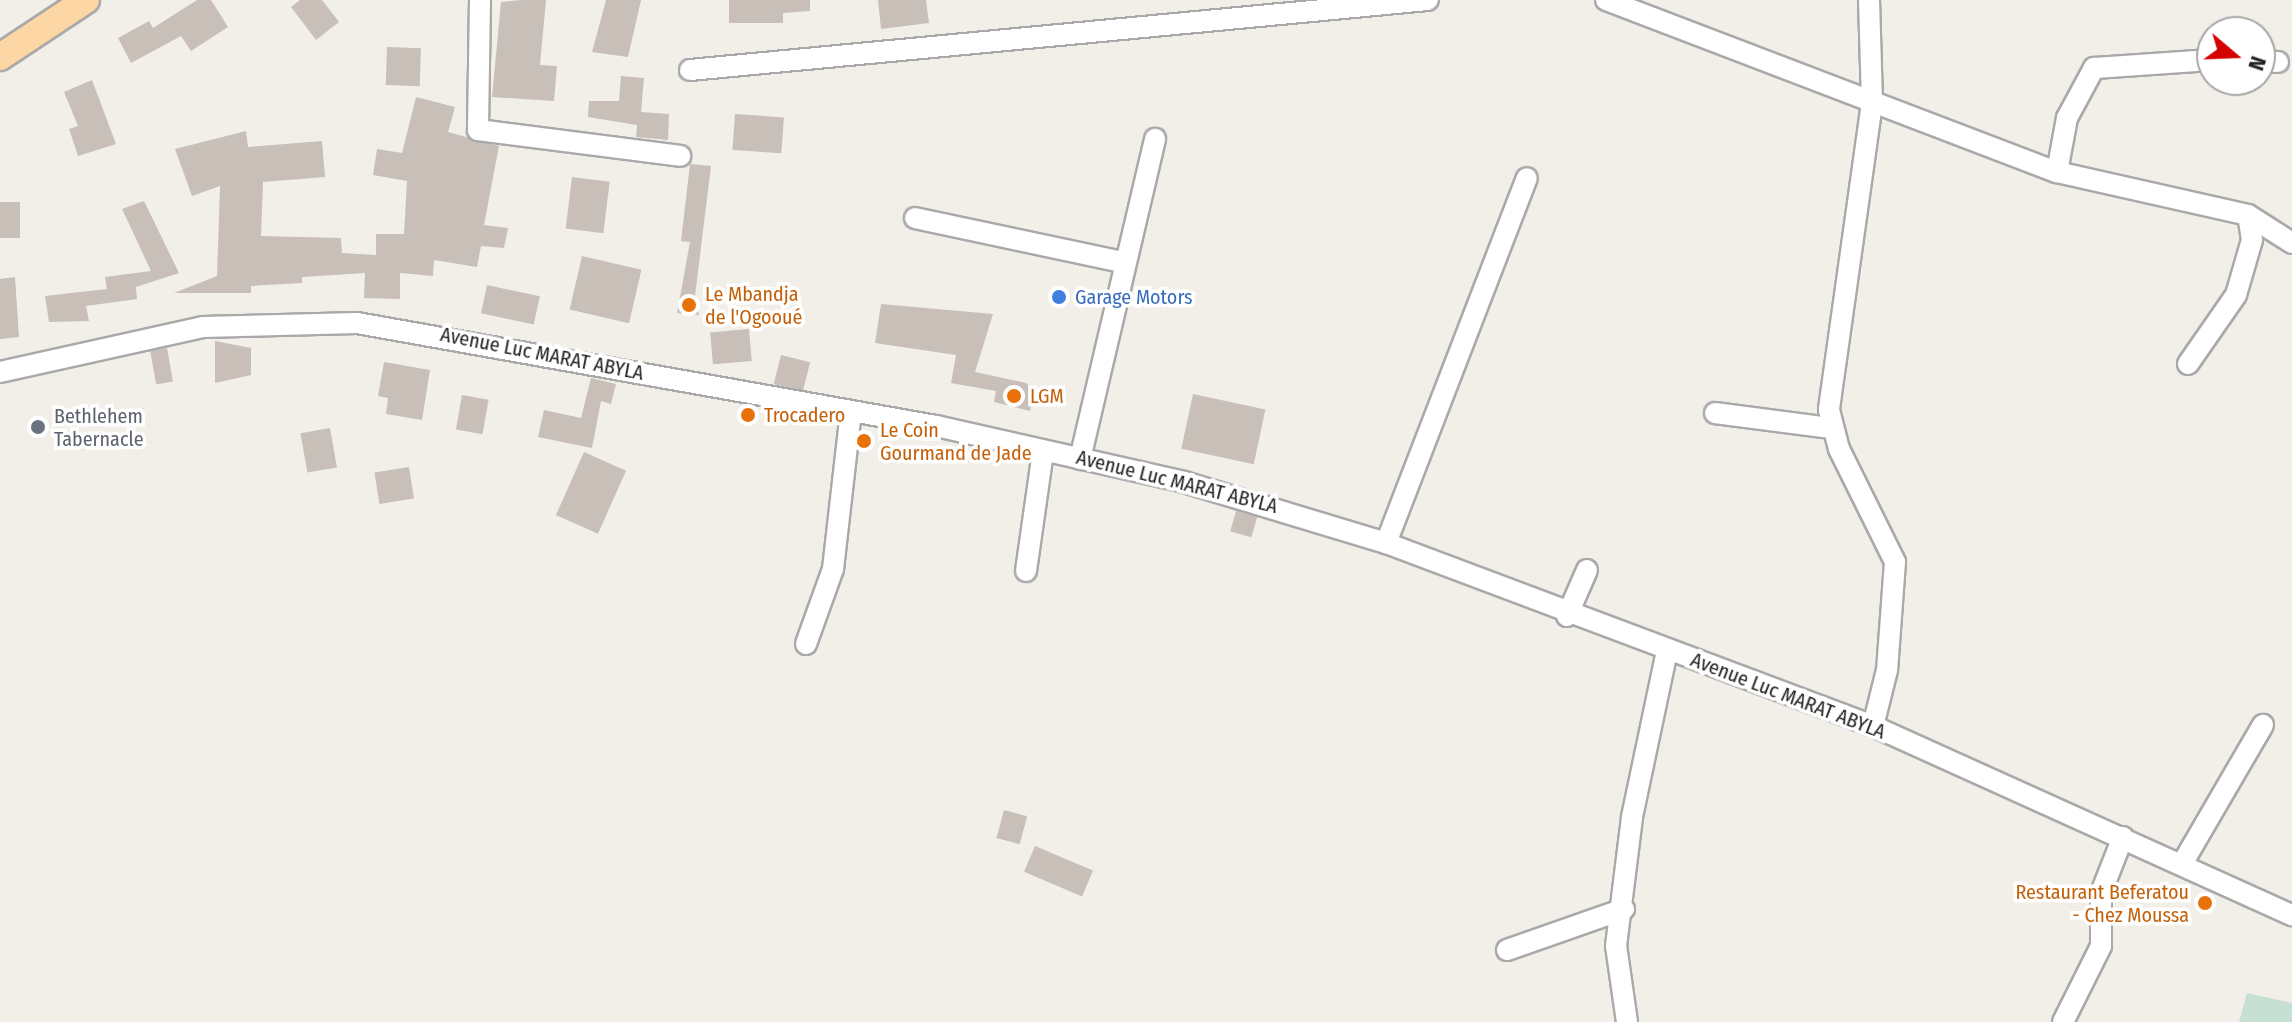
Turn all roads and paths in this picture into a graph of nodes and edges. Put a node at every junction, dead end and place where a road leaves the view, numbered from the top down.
1 (86, 0) edge
2 (480, 0) edge
3 (1428, 0) edge
4 (1606, 0) edge
5 (1869, 0) edge
6 (0, 57) edge
7 (2196, 61) edge
8 (690, 70) dead end
9 (1872, 103) junction
10 (1155, 139) dead end
11 (680, 156) dead end
12 (2057, 172) junction
13 (1527, 178) dead end
14 (2248, 215) junction
15 (915, 218) dead end
16 (2292, 243) edge
17 (1122, 262) junction
18 (2188, 364) dead end
19 (0, 372) edge
20 (851, 412) junction
21 (1715, 413) dead end
22 (1831, 428) junction
23 (1043, 451) junction
24 (1080, 459) junction
25 (1386, 543) junction
26 (1587, 570) dead end
27 (1026, 571) dead end
28 (1567, 616) junction
29 (806, 644) dead end
30 (1667, 651) junction
31 (2263, 725) dead end
32 (1873, 726) junction
33 (2123, 837) junction
34 (2182, 864) junction
35 (1624, 909) junction
36 (2292, 915) edge
37 (1507, 950) dead end
38 (1627, 1022) edge
39 (2063, 1022) edge

1 - 6 main road
2 - 11 street
3 - 8 street
4 - 9 street
5 - 9 street
7 - 12 street
9 - 12 street
9 - 22 street
10 - 17 street
12 - 14 street
13 - 25 street
14 - 16 street
14 - 18 street
15 - 17 street
17 - 24 street
19 - 20 street, Avenue Luc MARAT ABYLA
20 - 23 street, Avenue Luc MARAT ABYLA
20 - 29 street
21 - 22 street
22 - 32 street
23 - 24 street, Avenue Luc MARAT ABYLA
23 - 27 street
24 - 25 street, Avenue Luc MARAT ABYLA
25 - 28 street, Avenue Luc MARAT ABYLA
26 - 28 street
28 - 30 street, Avenue Luc MARAT ABYLA
30 - 32 street, Avenue Luc MARAT ABYLA
30 - 35 street
31 - 34 street
32 - 33 street, Avenue Luc MARAT ABYLA
33 - 34 street, Avenue Luc MARAT ABYLA
33 - 39 street
34 - 36 street, Avenue Luc MARAT ABYLA
35 - 37 street
35 - 38 street

